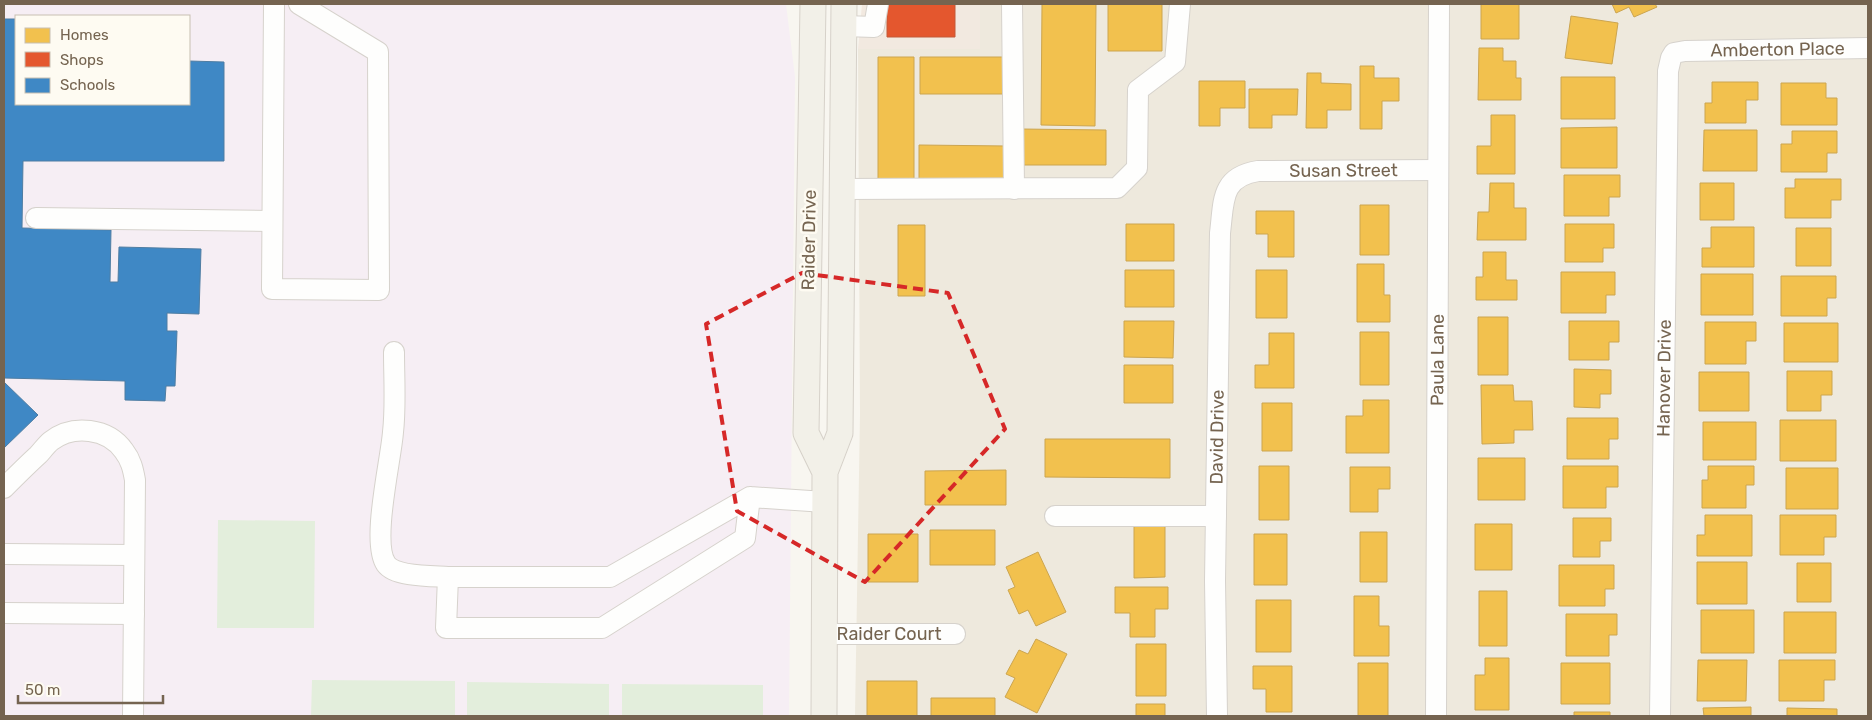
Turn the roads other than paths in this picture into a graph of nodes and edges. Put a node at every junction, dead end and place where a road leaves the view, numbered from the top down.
1 (274, 4) edge
2 (299, 4) edge
3 (813, 4) edge
4 (878, 4) edge
5 (1012, 4) edge
6 (1180, 4) edge
7 (1439, 4) edge
8 (844, 15) edge
9 (1868, 48) edge
10 (1685, 51) joint
11 (811, 105) junction
12 (843, 105) junction
13 (1438, 170) junction
14 (1250, 172) joint
15 (842, 189) junction
16 (1014, 189) junction
17 (36, 218) dead end
18 (272, 221) junction
19 (394, 352) dead end
20 (826, 472) junction
21 (4, 488) edge
22 (750, 497) junction
23 (825, 502) junction
24 (1055, 516) dead end
25 (1216, 516) junction
26 (4, 554) edge
27 (134, 555) junction
28 (448, 577) junction
29 (4, 613) edge
30 (134, 614) junction
31 (824, 634) junction
32 (955, 634) dead end
33 (133, 716) edge
34 (824, 716) edge
35 (1217, 716) edge
36 (1436, 716) edge
37 (1660, 716) edge

1 - 18 street
2 - 18 street
3 - 11 main road, Raider Drive
4 - 8 street
5 - 16 street
6 - 16 street
7 - 13 street, Paula Lane
8 - 12 main road, Raider Drive
9 - 10 street, Amberton Place
10 - 37 street, Hanover Drive
11 - 12 main road
11 - 20 main road, Raider Drive
12 - 15 main road, Raider Drive
13 - 14 street, Susan Street
13 - 36 street, Paula Lane
14 - 25 street, David Drive
15 - 16 street
15 - 20 main road, Raider Drive
17 - 18 street
19 - 28 street
20 - 23 main road, Raider Drive
21 - 27 street
22 - 23 street
22 - 28 street
22 - 28 street
23 - 31 main road, Raider Drive
24 - 25 street
25 - 35 street, David Drive
26 - 27 street
27 - 30 street
29 - 30 street
30 - 33 street
31 - 32 street, Raider Court
31 - 34 main road, Raider Drive

